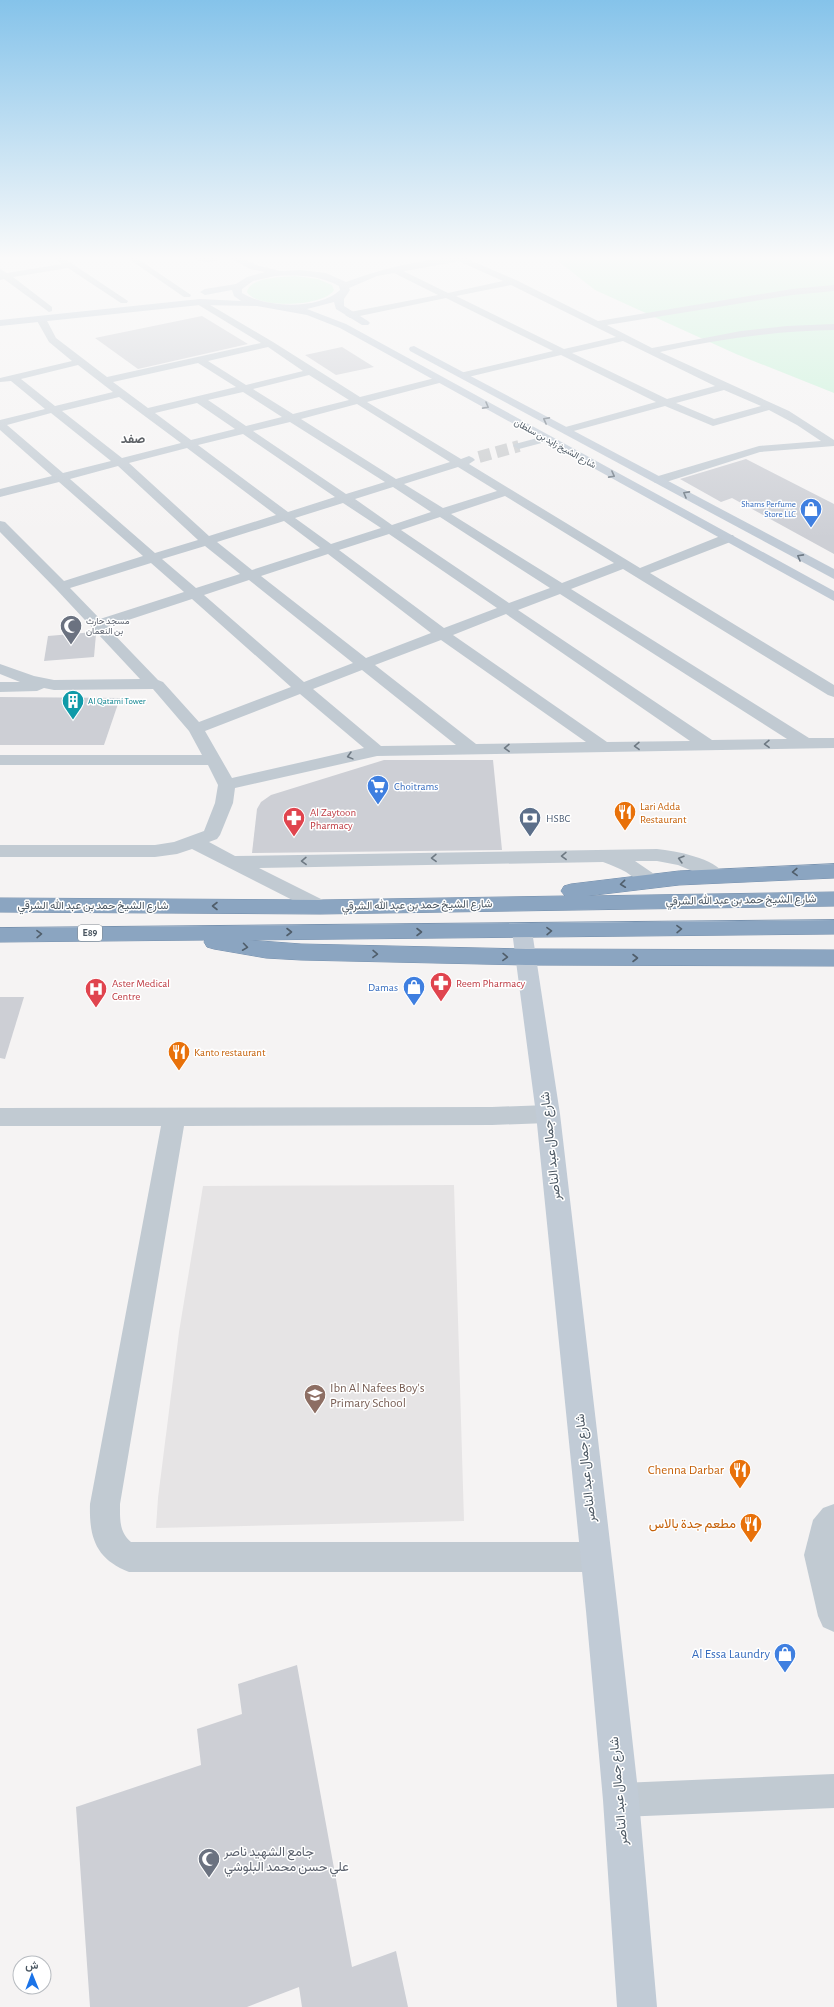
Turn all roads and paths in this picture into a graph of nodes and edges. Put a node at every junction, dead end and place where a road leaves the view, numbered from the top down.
1 (66, 351) edge
2 (241, 351) edge
3 (280, 351) edge
4 (385, 351) edge
5 (417, 351) edge
6 (561, 351) edge
7 (570, 351) edge
8 (650, 351) edge
9 (564, 352) junction
10 (200, 360) junction
11 (80, 362) junction
12 (311, 372) junction
13 (464, 375) junction
14 (7, 379) edge
15 (439, 380) junction
16 (104, 381) junction
17 (724, 387) junction
18 (246, 388) junction
19 (121, 393) junction
20 (200, 400) junction
21 (358, 401) junction
22 (666, 403) junction
23 (769, 407) junction
24 (52, 410) junction
25 (146, 412) junction
26 (292, 418) junction
27 (0, 423) edge
28 (566, 430) junction
29 (245, 431) junction
30 (545, 438) junction
31 (190, 445) junction
32 (519, 446) tunnel mouth
33 (833, 447) edge
34 (479, 457) tunnel mouth
35 (120, 462) junction
36 (460, 462) junction
37 (61, 477) junction
38 (659, 480) junction
39 (394, 483) junction
40 (508, 491) junction
41 (0, 493) edge
42 (344, 498) junction
43 (442, 513) junction
44 (285, 516) junction
45 (390, 530) junction
46 (2, 532) edge
47 (728, 538) junction
48 (206, 541) junction
49 (329, 550) junction
50 (153, 557) junction
51 (624, 564) junction
52 (639, 573) junction
53 (250, 575) junction
54 (834, 575) edge
55 (60, 586) junction
56 (561, 588) junction
57 (194, 594) junction
58 (834, 597) edge
59 (507, 609) junction
60 (98, 625) junction
61 (442, 634) junction
62 (363, 665) junction
63 (0, 669) edge
64 (153, 684) junction
65 (54, 685) junction
66 (0, 687) edge
67 (302, 688) junction
68 (834, 692) edge
69 (196, 729) junction
70 (805, 743) junction
71 (834, 743) edge
72 (708, 745) junction
73 (603, 747) junction
74 (472, 749) junction
75 (377, 752) junction
76 (0, 760) edge
77 (213, 760) junction
78 (227, 785) junction
79 (193, 842) junction
80 (0, 851) edge
81 (603, 855) junction
82 (232, 862) junction
83 (834, 871) edge
84 (716, 875) junction
85 (650, 881) junction
86 (834, 899) edge
87 (492, 904) junction
88 (0, 905) edge
89 (320, 907) junction
90 (834, 927) edge
91 (0, 935) edge
92 (524, 944) junction
93 (834, 958) edge
94 (548, 1114) junction
95 (0, 1117) edge
96 (174, 1117) junction
97 (834, 1519) edge
98 (596, 1557) junction
99 (834, 1616) edge
100 (834, 1791) edge
101 (620, 1800) junction
102 (637, 2007) edge

1 - 11 street
2 - 10 street
3 - 12 street
4 - 15 main road, شارع الشيخ زايد بن سلطان
5 - 13 main road, شارع الشيخ زايد بن سلطان
6 - 9 street
7 - 9 street
8 - 17 street
9 - 13 street
9 - 22 street
10 - 16 street
10 - 18 street
11 - 14 street
11 - 16 street
12 - 18 street
12 - 21 street
28 -> 13 main road, شارع الشيخ زايد بن سلطان
14 - 24 street
15 - 21 street
15 -> 30 main road, شارع الشيخ زايد بن سلطان
16 - 19 street
17 - 22 street
17 - 23 street
18 - 20 street
18 - 26 street
19 - 24 street
19 - 25 street
20 - 25 street
20 - 29 street
21 - 26 street
21 - 36 street
22 - 23 street
22 - 28 street
23 - 33 street
24 - 27 street
24 - 35 street
25 - 31 street
26 - 29 street
26 - 39 street
27 - 37 street
28 - 38 main road, شارع الشيخ زايد بن سلطان
29 - 31 street
29 - 42 street
30 - 32 street
30 -> 47 main road, شارع الشيخ زايد بن سلطان
31 - 35 street
31 - 44 street
33 - 38 street
34 - 36 street
35 - 37 street
35 - 48 street
36 - 39 street
36 - 40 street
37 - 41 street
37 - 50 street
54 -> 38 main road, شارع الشيخ زايد بن سلطان
39 - 42 street
39 - 43 street
40 - 43 street
40 - 51 street
42 - 44 street
42 - 45 street
43 - 45 street
43 - 56 street
44 - 48 street
44 - 49 street
45 - 49 street
45 - 59 street
46 - 55 street
47 - 52 street
47 - 58 main road, شارع الشيخ زايد بن سلطان
48 - 50 street
48 - 53 street
49 - 53 street
49 - 61 street
50 - 55 street
50 - 57 street
51 - 52 street
51 - 56 street
52 - 68 street
53 - 57 street
53 - 62 street
55 - 60 street
56 - 59 street
56 - 70 street
57 - 60 street
57 - 67 street
59 - 61 street
59 - 72 street
60 - 64 street
61 - 62 street
61 - 73 street
62 - 67 street
62 - 74 street
63 - 65 street
64 - 65 street
64 - 69 street
65 - 66 street
67 - 69 street
67 - 75 street
69 - 77 street
70 - 71 street
70 -> 72 street
72 -> 73 street
73 -> 74 street
74 - 75 street
75 -> 78 street
76 - 77 street
77 - 78 street
78 - 79 street
79 - 80 street
79 - 82 street
81 -> 82 street
84 -> 81 street
81 - 85 street
82 - 89 street
83 -> 84 highway
84 - 85 highway
85 -> 87 highway
86 - 87 highway, شارع الشيخ حمد بن عبد الله الشرقي
87 - 89 highway, شارع الشيخ حمد بن عبد الله الشرقي
89 -> 88 highway, شارع الشيخ حمد بن عبد الله الشرقي
92 -> 90 highway
91 -> 92 highway, E89
92 -> 93 highway
92 - 94 main road, شارع جمال عبد الناصر
94 - 96 street
94 - 98 main road, شارع جمال عبد الناصر
95 - 96 street
96 - 98 street
97 - 99 street
98 - 101 main road, شارع جمال عبد الناصر
100 - 101 street
101 - 102 main road, شارع جمال عبد الناصر

